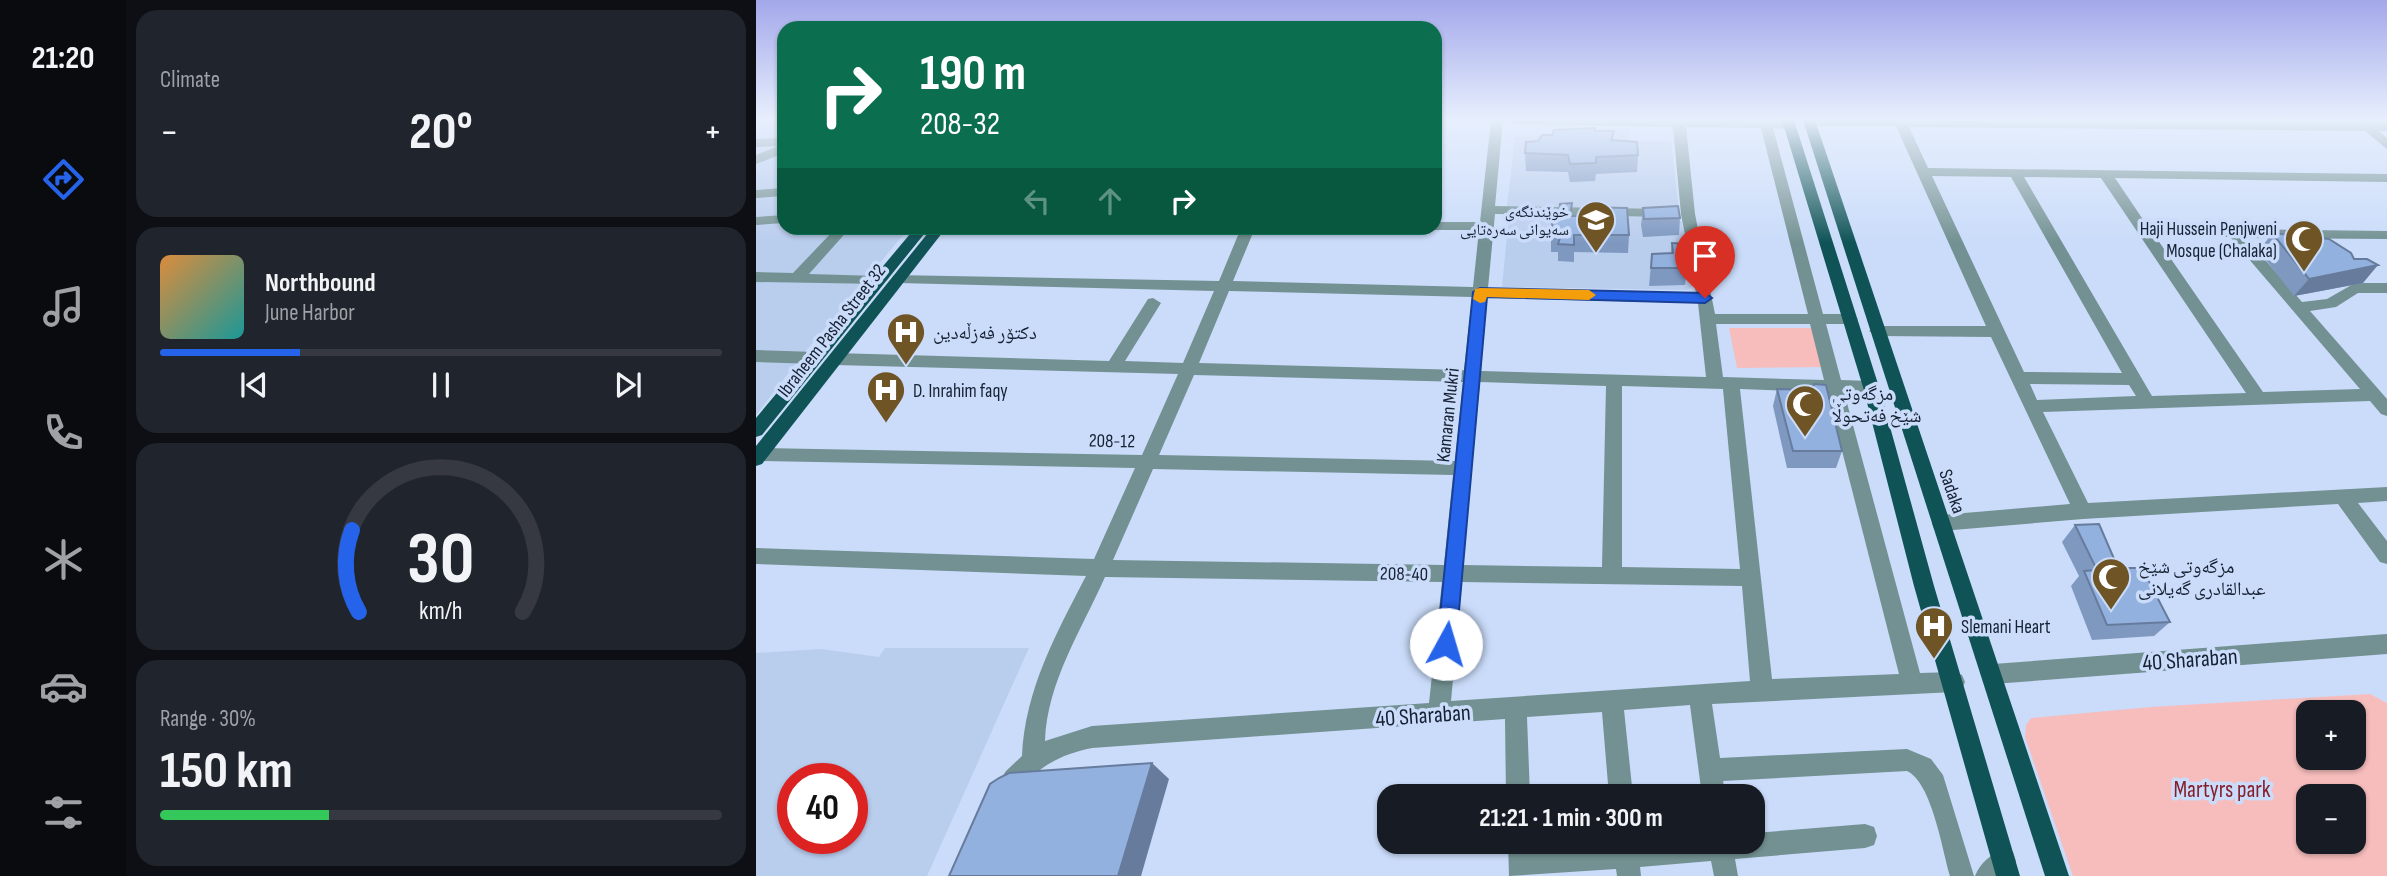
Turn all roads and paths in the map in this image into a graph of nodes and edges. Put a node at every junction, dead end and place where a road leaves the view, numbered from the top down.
1 (1493, 161) edge
2 (1683, 161) edge
3 (1776, 161) edge
4 (1800, 161) edge
5 (1822, 161) edge
6 (1918, 161) edge
7 (1923, 172) junction
8 (2015, 173) junction
9 (2105, 174) junction
10 (2387, 178) edge
11 (777, 192) edge
12 (756, 194) edge
13 (1688, 214) junction
14 (1488, 218) junction
15 (777, 220) edge
16 (756, 221) edge
17 (1442, 225) edge
18 (2142, 228) junction
19 (1823, 233) junction
20 (1845, 233) junction
21 (2234, 233) junction
22 (837, 235) edge
23 (916, 235) edge
24 (933, 235) edge
25 (1245, 235) edge
26 (2387, 235) edge
27 (1852, 254) junction
28 (1830, 256) junction
29 (756, 277) edge
30 (797, 278) junction
31 (899, 278) junction
32 (878, 281) junction
33 (1224, 285) junction
34 (2387, 288) edge
35 (1480, 292) junction
36 (1705, 298) junction
37 (1153, 303) dead end
38 (2300, 308) junction
39 (1707, 319) junction
40 (1818, 319) junction
41 (1850, 319) junction
42 (1877, 331) junction
43 (1996, 332) junction
44 (756, 356) edge
45 (815, 358) junction
46 (835, 359) junction
47 (1114, 366) junction
48 (1187, 370) junction
49 (1472, 375) junction
50 (2018, 378) junction
51 (2134, 379) junction
52 (1614, 380) junction
53 (1723, 382) junction
54 (1836, 386) junction
55 (1871, 387) junction
56 (2374, 395) junction
57 (2259, 399) junction
58 (2148, 403) junction
59 (2032, 406) junction
60 (2387, 410) edge
61 (756, 430) edge
62 (758, 456) edge
63 (1147, 462) junction
64 (1463, 468) junction
65 (2387, 495) edge
66 (2342, 496) junction
67 (2083, 510) junction
68 (1941, 523) junction
69 (756, 556) edge
70 (2387, 556) edge
71 (1100, 568) junction
72 (1453, 573) junction
73 (1612, 576) junction
74 (1751, 578) junction
75 (2387, 644) edge
76 (1993, 674) junction
77 (1954, 682) junction
78 (1912, 684) junction
79 (1762, 691) junction
80 (1700, 695) junction
81 (1612, 702) junction
82 (1516, 709) junction
83 (1439, 715) junction
84 (1033, 759) junction
85 (1710, 770) junction
86 (1518, 784) edge
87 (1620, 784) edge
88 (1712, 784) edge
89 (994, 814) edge
90 (1866, 836) dead end
91 (1765, 842) edge
92 (1656, 854) edge
93 (1722, 854) edge
94 (1627, 858) edge
95 (1520, 861) edge
96 (2000, 871) edge
97 (1726, 876) edge
98 (1962, 876) edge
99 (2057, 876) edge

1 - 14 street, Kamaran Mukri
2 - 13 street
3 - 40 street
4 - 19 main road
5 - 20 main road, Sadaka
6 - 7 street
7 - 8 street
7 - 43 street
8 - 9 street
8 - 51 street
9 - 10 street
9 - 18 street
11 - 12 street
13 - 14 street
13 - 36 street
14 - 17 street
14 - 35 street, Kamaran Mukri
15 - 16 street
18 - 21 street
18 - 57 street
19 - 20 main road
19 - 28 main road
20 - 27 main road, Sadaka
21 - 26 street
21 - 38 street
22 - 30 street
23 - 32 main road, Ibraheem Pasha Street 32
24 - 31 main road, Ibraheem Pasha Street 32
25 - 33 street
27 - 28 main road
27 - 42 main road, Sadaka
28 - 41 main road
29 - 30 street
30 - 32 street
31 - 33 street
31 - 46 main road, Ibraheem Pasha Street 32
32 - 45 main road, Ibraheem Pasha Street 32
33 - 35 street
33 - 48 street
34 - 38 street
35 - 36 street
35 - 49 street, Kamaran Mukri
36 - 39 street
37 - 47 street
38 - 56 street
39 - 40 street
39 - 53 street
40 - 41 street
40 - 54 street
41 - 55 main road
42 - 43 street
42 - 68 main road, Sadaka
43 - 50 street
44 - 45 street
45 - 61 main road, Ibraheem Pasha Street 32
46 - 47 street
46 - 62 main road, Ibraheem Pasha Street 32
47 - 48 street
48 - 49 street
48 - 63 street
49 - 52 street
49 - 64 street, Kamaran Mukri
50 - 51 street
50 - 59 street
51 - 58 street
52 - 53 street
52 - 73 street
53 - 54 street
53 - 74 street
54 - 55 street
54 - 78 street
55 - 77 main road
56 - 57 street
56 - 60 street
57 - 58 street
58 - 59 street
59 - 67 street
62 - 63 street, 208-12
63 - 64 street, 208-12
63 - 71 street
64 - 72 street, Kamaran Mukri
65 - 66 street
66 - 67 street
66 - 70 street
67 - 68 street
68 - 76 main road, Sadaka
69 - 71 street, 208-40
71 - 72 street, 208-40
71 - 84 street
72 - 73 street, 208-40
72 - 83 street, Kamaran Mukri
73 - 74 street, 208-40
74 - 79 street
75 - 76 street, 40 Sharaban
76 - 99 main road, Sadaka
77 - 78 street, 40 Sharaban
77 - 96 main road
78 - 79 street, 40 Sharaban
79 - 80 street, 40 Sharaban
80 - 81 street, 40 Sharaban
80 - 85 street
81 - 82 street, 40 Sharaban
81 - 87 street
82 - 83 street, 40 Sharaban
82 - 86 street
83 - 84 street, 40 Sharaban
84 - 89 street, 40 Sharaban
85 - 88 street
85 - 98 street
90 - 91 street
92 - 94 street
93 - 97 street
94 - 95 street

